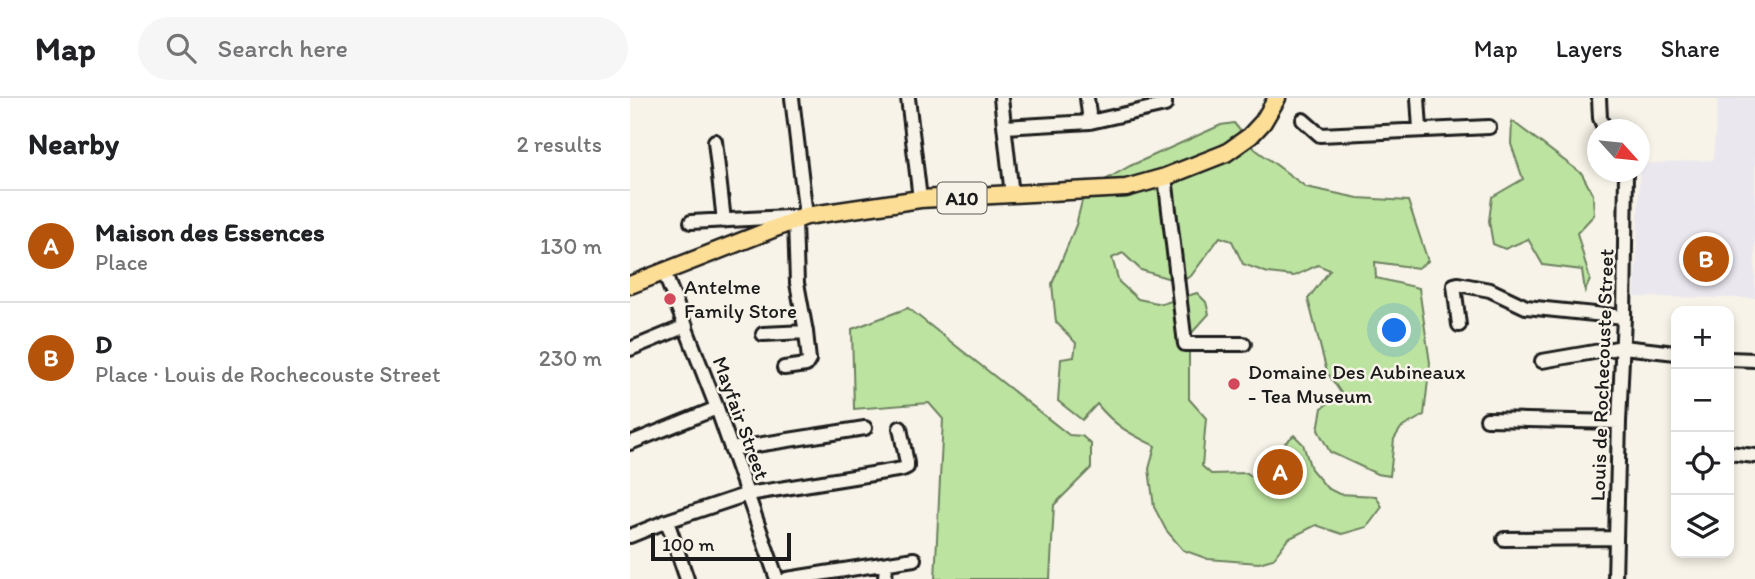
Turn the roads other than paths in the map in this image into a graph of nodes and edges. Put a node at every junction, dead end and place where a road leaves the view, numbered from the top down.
1 (792, 98) edge
2 (908, 98) edge
3 (1001, 98) edge
4 (1087, 98) edge
5 (1165, 98) edge
6 (1277, 98) edge
7 (1418, 98) edge
8 (1599, 98) edge
9 (1600, 119) edge
10 (1303, 120) dead end
11 (1090, 122) junction
12 (1005, 127) junction
13 (1489, 127) dead end
14 (1420, 130) junction
15 (715, 141) dead end
16 (1165, 177) junction
17 (1626, 182) edge
18 (1012, 195) junction
19 (920, 200) junction
20 (800, 219) junction
21 (724, 221) junction
22 (691, 222) dead end
23 (664, 272) junction
24 (630, 285) edge
25 (1624, 317) junction
26 (686, 326) junction
27 (1459, 326) dead end
28 (806, 332) junction
29 (763, 334) dead end
30 (1244, 344) dead end
31 (1623, 347) junction
32 (630, 349) edge
33 (1671, 352) edge
34 (1734, 359) edge
35 (1542, 360) dead end
36 (1755, 360) edge
37 (784, 368) dead end
38 (717, 408) junction
39 (1488, 419) dead end
40 (1619, 422) junction
41 (865, 428) dead end
42 (900, 428) dead end
43 (630, 443) edge
44 (732, 449) junction
45 (1734, 454) edge
46 (1755, 456) edge
47 (748, 494) junction
48 (667, 521) junction
49 (630, 536) edge
50 (1615, 538) junction
51 (1504, 539) dead end
52 (914, 559) dead end
53 (886, 564) junction
54 (687, 579) edge
55 (777, 579) edge
56 (787, 579) edge
57 (885, 579) edge
58 (1615, 579) edge

1 - 20 street
2 - 19 street
3 - 12 street
4 - 11 street
5 - 11 street
6 - 16 main road, A10
7 - 14 street
8 - 9 street
10 - 14 street
11 - 12 street
12 - 18 street
13 - 14 street
15 - 21 street
16 - 18 main road, A10
16 - 30 street
17 - 25 street, Louis de Rochecouste Street
18 - 19 main road, A10
19 - 20 main road, A10
20 - 21 street
20 - 23 main road, A10
20 - 28 street
21 - 22 street
23 - 24 main road, A10
23 - 26 street, Mayfair Street
25 - 27 street
25 - 31 street, Louis de Rochecouste Street
26 - 32 street
26 - 38 street, Mayfair Street
28 - 29 street
28 - 37 street
31 - 33 street
31 - 35 street
31 - 40 street, Louis de Rochecouste Street
34 - 36 street
38 - 43 street
38 - 44 street, Mayfair Street
39 - 40 street
40 - 50 street, Louis de Rochecouste Street
41 - 44 street
42 - 47 street
44 - 47 street, Mayfair Street
45 - 46 street
47 - 48 street
47 - 55 street, Mayfair Street
48 - 49 street
48 - 54 street
50 - 51 street
50 - 58 street, Louis de Rochecouste Street
52 - 53 street
53 - 56 street
53 - 57 street

